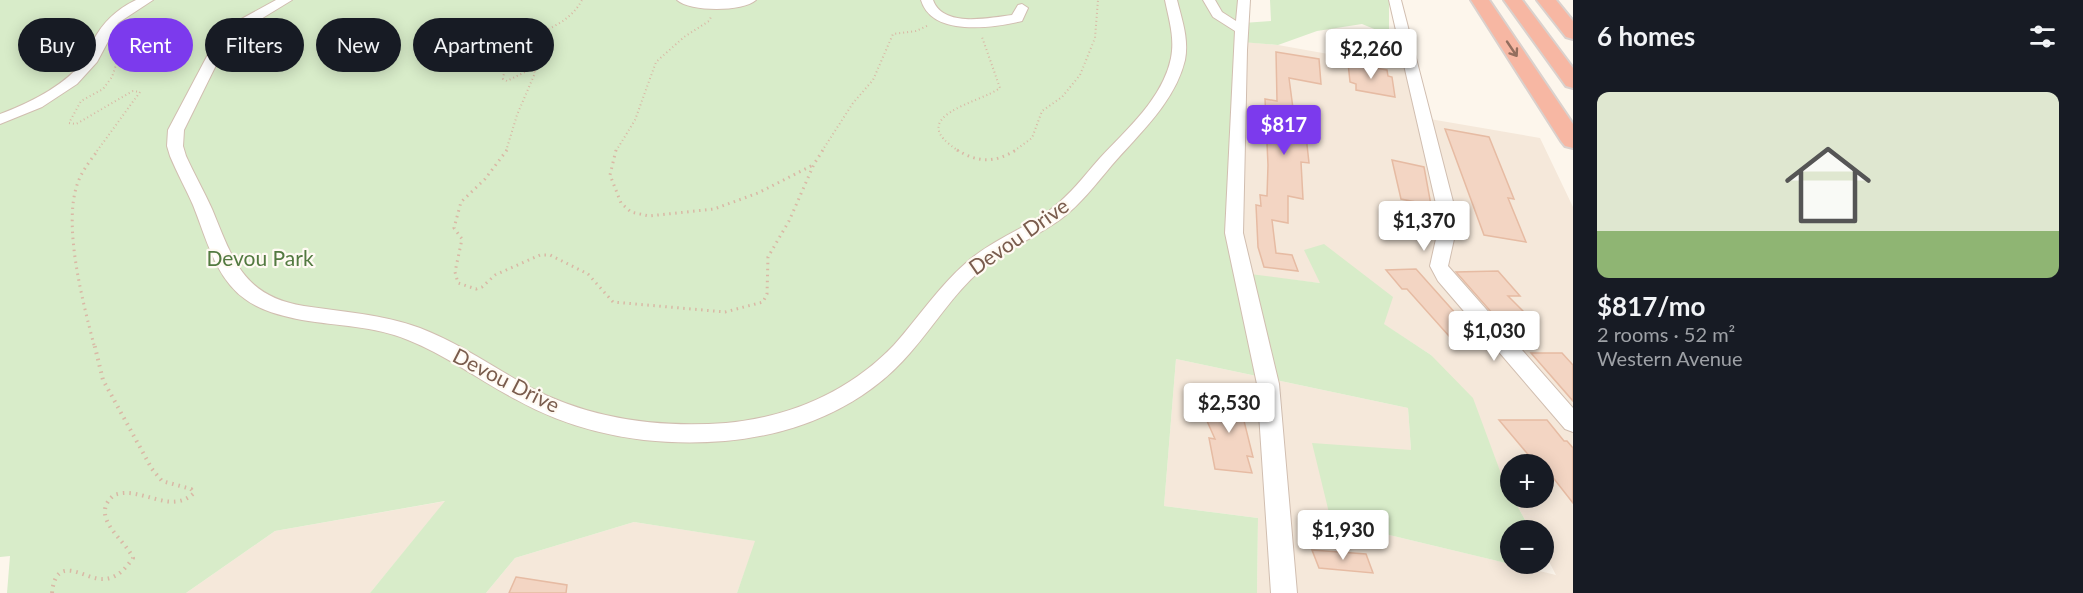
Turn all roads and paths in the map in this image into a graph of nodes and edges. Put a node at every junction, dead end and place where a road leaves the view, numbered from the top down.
1 (147, 0) edge
2 (286, 0) edge
3 (582, 0) edge
4 (683, 0) edge
5 (750, 0) edge
6 (927, 0) edge
7 (1098, 0) edge
8 (1170, 0) edge
9 (1209, 0) edge
10 (1244, 0) edge
11 (1395, 0) edge
12 (1480, 0) edge
13 (1513, 0) edge
14 (1550, 4) edge
15 (267, 5) edge
16 (128, 8) junction
17 (1022, 8) dead end
18 (714, 11) dead end
19 (932, 13) junction
20 (974, 24) junction
21 (1573, 25) edge
22 (1242, 28) junction
23 (1573, 33) edge
24 (1573, 82) edge
25 (0, 119) edge
26 (1573, 141) edge
27 (814, 164) junction
28 (1573, 423) edge
29 (52, 593) edge
30 (1284, 593) edge

1 - 16 street
2 - 15 street, Devou Drive
3 - 27 path
4 - 5 street
6 - 19 street
7 - 20 path
8 - 15 street, Devou Drive
9 - 22 street
10 - 22 street
11 - 28 street
12 -> 26 highway
13 - 24 highway
14 - 21 highway
14 - 23 highway
16 - 25 street
16 - 29 path
17 - 20 street
18 - 27 path
19 - 20 street
19 - 27 path
22 - 30 street

